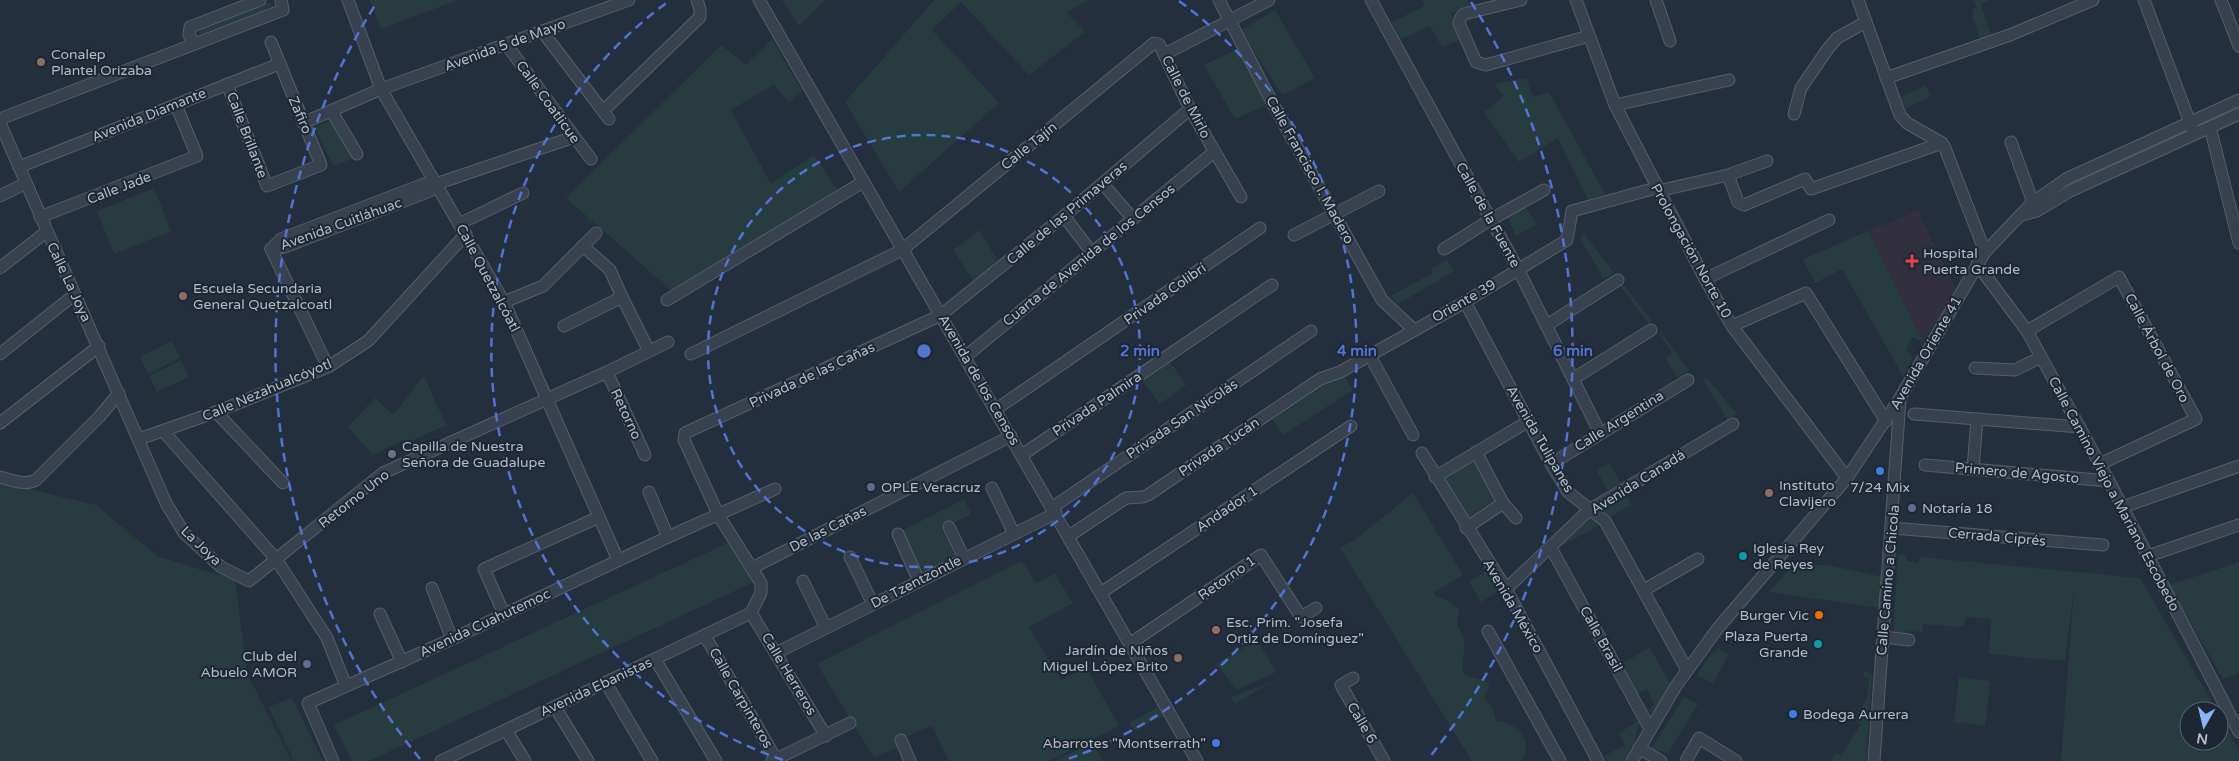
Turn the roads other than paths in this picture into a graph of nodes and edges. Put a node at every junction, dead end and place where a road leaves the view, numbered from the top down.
1 (260, 0) edge
2 (348, 0) edge
3 (629, 0) edge
4 (697, 0) edge
5 (759, 0) edge
6 (1219, 0) edge
7 (1269, 0) edge
8 (1371, 0) edge
9 (1521, 0) edge
10 (1576, 0) edge
11 (1656, 0) edge
12 (1858, 0) edge
13 (2093, 0) edge
14 (2144, 0) edge
15 (2221, 0) edge
16 (282, 5) edge
17 (1230, 20) junction
18 (1866, 22) junction
19 (542, 31) junction
20 (1589, 36) junction
21 (1670, 41) dead end
22 (271, 42) dead end
23 (194, 43) junction
24 (1157, 43) joint
25 (506, 44) junction
26 (2239, 46) edge
27 (1165, 54) junction
28 (279, 64) junction
29 (1886, 78) junction
30 (1729, 80) dead end
31 (227, 84) junction
32 (382, 90) junction
33 (2239, 100) edge
34 (176, 105) junction
35 (1615, 105) junction
36 (1190, 109) junction
37 (332, 112) junction
38 (1794, 114) dead end
39 (2239, 114) edge
40 (0, 121) edge
41 (2190, 122) junction
42 (302, 123) junction
43 (2210, 127) junction
44 (2195, 134) junction
45 (574, 137) junction
46 (2011, 142) dead end
47 (1942, 143) junction
48 (1214, 152) junction
49 (357, 154) dead end
50 (591, 159) dead end
51 (1767, 161) dead end
52 (321, 165) joint
53 (19, 167) junction
54 (1728, 175) junction
55 (26, 182) junction
56 (863, 182) junction
57 (436, 184) junction
58 (1103, 184) junction
59 (1657, 189) junction
60 (1544, 190) dead end
61 (1379, 191) dead end
62 (524, 193) dead end
63 (0, 196) edge
64 (1241, 197) dead end
65 (2035, 207) junction
66 (1335, 214) junction
67 (1064, 216) junction
68 (40, 218) junction
69 (1133, 219) junction
70 (1490, 220) junction
71 (1829, 220) dead end
72 (1260, 228) dead end
73 (462, 229) junction
74 (46, 232) junction
75 (596, 233) dead end
76 (1294, 235) dead end
77 (2239, 243) edge
78 (583, 246) junction
79 (1444, 249) dead end
80 (902, 250) junction
81 (1986, 252) junction
82 (1092, 253) junction
83 (1977, 264) junction
84 (0, 268) edge
85 (1518, 269) junction
86 (1705, 279) junction
87 (1618, 280) dead end
88 (1272, 285) dead end
89 (74, 295) junction
90 (622, 297) junction
91 (667, 300) dead end
92 (504, 302) junction
93 (1465, 302) junction
94 (941, 315) junction
95 (1546, 325) junction
96 (564, 326) dead end
97 (1732, 326) junction
98 (1414, 330) junction
99 (1651, 330) dead end
100 (1311, 331) dead end
101 (2027, 331) junction
102 (668, 342) dead end
103 (99, 346) junction
104 (649, 351) junction
105 (0, 354) edge
106 (691, 354) dead end
107 (1370, 354) junction
108 (964, 357) junction
109 (2041, 357) junction
110 (328, 367) junction
111 (1975, 368) dead end
112 (606, 372) junction
113 (1573, 379) junction
114 (1688, 380) dead end
115 (119, 393) junction
116 (1900, 398) junction
117 (547, 399) junction
118 (995, 410) junction
119 (216, 412) junction
120 (1914, 414) dead end
121 (1978, 419) junction
122 (1886, 421) junction
123 (1527, 422) junction
124 (0, 423) edge
125 (1733, 424) dead end
126 (1351, 426) dead end
127 (2080, 427) junction
128 (164, 432) junction
129 (1600, 432) junction
130 (1413, 435) dead end
131 (1011, 436) junction
132 (139, 439) junction
133 (1476, 452) junction
134 (1422, 453) dead end
135 (646, 455) dead end
136 (1022, 455) junction
137 (1551, 464) junction
138 (2100, 464) junction
139 (1925, 465) dead end
140 (2239, 466) edge
141 (1973, 469) junction
142 (0, 477) edge
143 (1435, 477) junction
144 (1847, 478) junction
145 (2109, 481) junction
146 (283, 483) dead end
147 (992, 488) dead end
148 (776, 489) dead end
149 (648, 492) dead end
150 (1503, 503) junction
151 (2123, 507) junction
152 (1054, 510) junction
153 (1589, 510) junction
154 (719, 516) junction
155 (598, 517) junction
156 (1516, 518) dead end
157 (2239, 525) edge
158 (949, 527) dead end
159 (1466, 528) junction
160 (1892, 528) junction
161 (898, 534) dead end
162 (1014, 534) junction
163 (1069, 536) junction
164 (668, 537) junction
165 (2103, 545) dead end
166 (1551, 548) junction
167 (2148, 556) junction
168 (850, 557) dead end
169 (964, 558) junction
170 (276, 559) junction
171 (1698, 559) dead end
172 (618, 560) junction
173 (752, 568) junction
174 (803, 581) dead end
175 (919, 581) junction
176 (432, 588) dead end
177 (1506, 590) junction
178 (1644, 590) junction
179 (1102, 592) junction
180 (873, 604) junction
181 (1316, 608) dead end
182 (751, 613) junction
183 (380, 614) dead end
184 (504, 614) junction
185 (826, 628) junction
186 (1488, 631) dead end
187 (705, 636) junction
188 (1883, 636) junction
189 (452, 639) junction
190 (1909, 640) dead end
191 (1131, 643) junction
192 (776, 653) junction
193 (655, 659) junction
194 (402, 662) junction
195 (1688, 670) junction
196 (1353, 678) dead end
197 (606, 683) junction
198 (346, 686) junction
199 (556, 707) junction
200 (850, 724) dead end
201 (2238, 726) edge
202 (1650, 729) junction
203 (506, 730) junction
204 (826, 736) junction
205 (901, 740) dead end
206 (1639, 748) junction
207 (458, 757) edge
208 (774, 760) edge
209 (906, 760) edge
210 (333, 761) edge
211 (441, 761) edge
212 (525, 761) edge
213 (588, 761) edge
214 (652, 761) edge
215 (716, 761) edge
216 (1197, 761) edge
217 (1384, 761) edge
218 (1560, 761) edge
219 (1598, 761) edge
220 (1632, 761) edge
221 (1661, 761) edge
222 (1686, 761) edge
223 (1736, 761) edge
224 (1874, 761) edge

1 - 23 street
2 - 32 street, Calle Quetzalcóatl
3 - 19 street, Avenida 5 de Mayo
4 - 19 street
5 - 56 street, Avenida de los Censos
6 - 17 street, Calle Francisco I. Madero
7 - 17 street
8 - 70 street, Calle de la Fuente
9 - 20 street
10 - 20 street, Prolongación Norte 10
11 - 21 street
12 - 18 street
13 - 29 street
14 - 41 street
15 - 26 street
16 - 23 street
17 - 27 street
17 - 66 street, Calle Francisco I. Madero
18 - 29 street
18 - 38 street
19 - 25 street, Avenida 5 de Mayo
20 - 35 street, Prolongación Norte 10
22 - 28 street, Zafiro
23 - 40 street
24 - 27 street, Calle de Mirlo
24 - 80 street, Calle Tajín
25 - 32 street, Avenida 5 de Mayo
25 - 45 street, Calle Coatlicue
27 - 36 street, Calle de Mirlo
28 - 31 street, Avenida Diamante
28 - 42 street, Zafiro
29 - 47 street
30 - 35 street
31 - 34 street, Avenida Diamante
31 - 52 street, Calle Brillante
32 - 37 street
32 - 57 street, Calle Quetzalcóatl
33 - 41 street, Avenida Oriente 41
34 - 53 street, Avenida Diamante
34 - 68 street, Calle Jade
35 - 59 street, Prolongación Norte 10
36 - 48 street, Calle de Mirlo
36 - 58 street, Calle de las Primaveras
37 - 42 street
37 - 49 street
39 - 43 street, Avenida Oriente 41
40 - 53 street, Calle La Joya
41 - 44 street
41 - 65 street, Avenida Oriente 41
42 - 52 street, Zafiro
43 - 44 street, Avenida Oriente 41
43 - 77 street
44 - 65 street, Avenida Oriente 41
45 - 50 street, Calle Coatlicue
45 - 57 street, Avenida Cuitláhuac
46 - 65 street
47 - 54 street
47 - 81 street
48 - 64 street, Calle de Mirlo
48 - 69 street, Cuarta de Avenida de los Censos
51 - 54 street
53 - 55 street, Calle La Joya
54 - 59 street
55 - 63 street
55 - 68 street, Calle La Joya
56 - 80 street, Avenida de los Censos
56 - 91 street
57 - 73 street, Calle Quetzalcóatl
57 - 110 street, Avenida Cuitláhuac
58 - 67 street, Calle de las Primaveras
58 - 69 street
59 - 85 street, Oriente 39
59 - 86 street, Prolongación Norte 10
60 - 70 street
61 - 66 street
62 - 73 street
65 - 81 street, Avenida Oriente 41
66 - 76 street
66 - 98 street, Calle Francisco I. Madero
67 - 82 street
67 - 94 street, Calle de las Primaveras
68 - 74 street, Calle La Joya
69 - 82 street, Cuarta de Avenida de los Censos
70 - 79 street
70 - 85 street, Calle de la Fuente
71 - 86 street
72 - 118 street, Privada Colibrí
73 - 92 street, Calle Quetzalcóatl
73 - 110 street, Calle Nezahualcóyotl
74 - 84 street
74 - 89 street, Calle La Joya
75 - 78 street
78 - 90 street
78 - 92 street
80 - 94 street, Avenida de los Censos
80 - 106 street, Calle Tajín
81 - 83 street, Avenida Oriente 41
82 - 108 street, Cuarta de Avenida de los Censos
83 - 101 street, Calle Camino Viejo a Mariano Escobedo
83 - 116 street, Avenida Oriente 41
85 - 93 street, Oriente 39
85 - 95 street, Calle de la Fuente
86 - 97 street, Prolongación Norte 10
87 - 95 street
88 - 136 street, Privada Palmira
89 - 103 street, Calle La Joya
89 - 105 street
90 - 96 street
90 - 104 street
92 - 117 street, Calle Quetzalcóatl
93 - 98 street, Oriente 39
93 - 123 street, Avenida Tulipanes
94 - 108 street, Avenida de los Censos
94 - 154 street, Privada de las Cañas
95 - 113 street, Calle de la Fuente
97 - 122 street
97 - 144 street, Prolongación Norte 10
98 - 107 street, Oriente 39
99 - 113 street
100 - 152 street, Privada San Nicolás
101 - 109 street, Calle Camino Viejo a Mariano Escobedo
101 - 138 street, Calle Árbol de Oro
102 - 104 street, Retorno
103 - 115 street, Calle La Joya
103 - 124 street
104 - 112 street, Retorno
107 - 130 street
107 - 163 street, Privada Tucán
108 - 118 street, Avenida de los Censos
109 - 111 street
109 - 127 street, Calle Camino Viejo a Mariano Escobedo
110 - 119 street, Calle Nezahualcóyotl
112 - 117 street, Retorno
112 - 135 street, Retorno
113 - 129 street, Calle de la Fuente
114 - 129 street, Calle Argentina
115 - 132 street, Calle La Joya
115 - 142 street
116 - 122 street, Avenida Oriente 41
116 - 160 street, Calle Camino a Chicola
117 - 155 street, Calle Quetzalcóatl
117 - 170 street, Retorno Uno
118 - 131 street, Avenida de los Censos
119 - 128 street, Calle Nezahualcóyotl
119 - 146 street
120 - 121 street
121 - 127 street
121 - 141 street
122 - 144 street, Avenida Oriente 41
123 - 133 street
123 - 137 street, Avenida Tulipanes
125 - 153 street, Avenida Canadá
126 - 179 street, Andador 1
127 - 138 street, Calle Camino Viejo a Mariano Escobedo
128 - 132 street, Calle Nezahualcóyotl
128 - 170 street
129 - 137 street, Calle Argentina
131 - 136 street, Avenida de los Censos
131 - 173 street, De las Cañas
132 - 170 street, La Joya
133 - 143 street
133 - 150 street
134 - 143 street, Avenida México
136 - 152 street, Avenida de los Censos
137 - 153 street, Avenida Tulipanes
138 - 145 street, Calle Camino Viejo a Mariano Escobedo
139 - 141 street, Primero de Agosto
140 - 151 street
141 - 145 street, Primero de Agosto
143 - 159 street, Avenida México
144 - 195 street, Avenida Oriente 41
145 - 151 street, Calle Camino Viejo a Mariano Escobedo
147 - 162 street
148 - 154 street, Avenida Cuahutemoc
149 - 164 street
150 - 156 street
150 - 159 street
151 - 167 street, Calle Camino Viejo a Mariano Escobedo
152 - 162 street, De Tzentzontle
152 - 163 street, Avenida de los Censos
153 - 166 street, Avenida Canadá
153 - 178 street, Avenida Tulipanes
154 - 164 street, Avenida Cuahutemoc
154 - 173 street
155 - 172 street, Calle Quetzalcóatl
155 - 184 street
157 - 167 street
158 - 169 street
159 - 177 street, Avenida México
160 - 165 street, Cerrada Ciprés
160 - 188 street, Calle Camino a Chicola
161 - 175 street
162 - 169 street, De Tzentzontle
163 - 179 street, Avenida de los Censos
164 - 172 street, Avenida Cuahutemoc
166 - 177 street, Avenida Canadá
166 - 202 street, Calle Brasil
167 - 201 street, Calle Camino Viejo a Mariano Escobedo
168 - 180 street
169 - 175 street, De Tzentzontle
170 - 198 street
171 - 178 street
172 - 184 street, Avenida Cuahutemoc
173 - 182 street
174 - 185 street
175 - 180 street, De Tzentzontle
176 - 189 street
177 - 219 street, Avenida México
178 - 195 street, Avenida Tulipanes
179 - 191 street, Avenida de los Censos
180 - 185 street, De Tzentzontle
181 - 191 street, Retorno 1
182 - 187 street, Avenida Ebanistas
182 - 192 street, Calle Herreros
183 - 194 street
184 - 189 street, Avenida Cuahutemoc
185 - 192 street, De Tzentzontle
186 - 218 street
187 - 193 street, Avenida Ebanistas
187 - 208 street, Calle Carpinteros
188 - 190 street
188 - 224 street, Calle Camino a Chicola
189 - 194 street, Avenida Cuahutemoc
191 - 216 street, Avenida de los Censos
192 - 204 street, Calle Herreros
193 - 197 street, Avenida Ebanistas
193 - 215 street
194 - 198 street, Avenida Cuahutemoc
195 - 202 street, Avenida Oriente 41
196 - 217 street, Calle 6
197 - 199 street, Avenida Ebanistas
197 - 214 street
198 - 210 street, Avenida Cuahutemoc
199 - 203 street, Avenida Ebanistas
199 - 213 street
200 - 204 street
202 - 206 street, Avenida Oriente 41
203 - 207 street, Avenida Ebanistas
203 - 212 street
204 - 208 street
205 - 209 street
206 - 220 street, Avenida Oriente 41
206 - 221 street
207 - 211 street, Avenida Ebanistas
222 - 223 street

